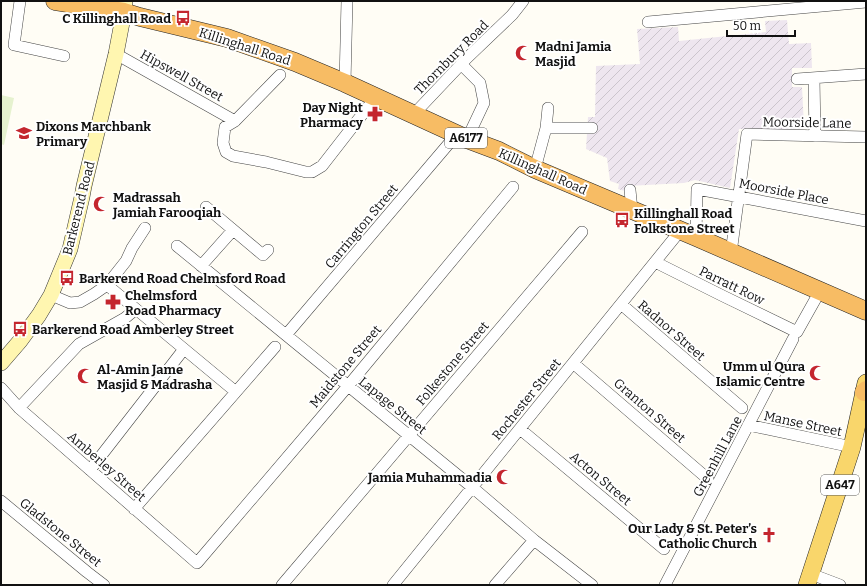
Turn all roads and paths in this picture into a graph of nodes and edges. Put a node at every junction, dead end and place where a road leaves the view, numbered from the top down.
1 (20, 1) edge
2 (55, 1) edge
3 (347, 1) edge
4 (523, 1) edge
5 (866, 2) edge
6 (124, 7) edge
7 (648, 22) dead end
8 (116, 54) junction
9 (64, 56) dead end
10 (461, 64) junction
11 (866, 74) edge
12 (280, 75) dead end
13 (797, 78) dead end
14 (814, 78) junction
15 (345, 83) junction
16 (376, 97) junction
17 (548, 108) dead end
18 (414, 114) junction
19 (235, 120) junction
20 (546, 128) junction
21 (592, 128) dead end
22 (462, 136) junction
23 (815, 136) junction
24 (866, 137) edge
25 (535, 169) junction
26 (514, 187) dead end
27 (630, 190) dead end
28 (738, 197) junction
29 (206, 207) dead end
30 (632, 210) junction
31 (866, 221) edge
32 (145, 228) dead end
33 (233, 230) junction
34 (582, 232) dead end
35 (688, 234) junction
36 (177, 246) dead end
37 (268, 250) dead end
38 (731, 253) junction
39 (655, 262) junction
40 (201, 266) junction
41 (108, 285) junction
42 (820, 291) junction
43 (51, 295) junction
44 (621, 304) junction
45 (136, 309) junction
46 (866, 311) edge
47 (286, 335) junction
48 (795, 336) junction
49 (275, 347) dead end
50 (184, 349) junction
51 (1, 363) edge
52 (573, 363) junction
53 (348, 386) junction
54 (1, 388) edge
55 (865, 388) edge
56 (236, 392) junction
57 (19, 408) junction
58 (742, 408) dead end
59 (748, 425) junction
60 (520, 429) junction
61 (409, 436) junction
62 (852, 447) junction
63 (90, 470) junction
64 (708, 479) dead end
65 (472, 487) junction
66 (1, 501) edge
67 (134, 509) junction
68 (534, 540) junction
69 (664, 549) dead end
70 (197, 563) joint
71 (809, 579) edge
72 (104, 585) edge
73 (282, 585) edge
74 (393, 585) edge
75 (495, 585) edge
76 (592, 585) edge
77 (665, 585) edge
78 (840, 585) edge

1 - 9 street
2 - 6 highway, Killinghall Road / A6177
3 - 15 street
4 - 10 street, Thornbury Road
5 - 7 street
6 - 8 main road, Barkerend Road
6 - 15 highway, Killinghall Road / A6177
8 - 19 street, Hipswell Street
8 - 43 main road, Barkerend Road
10 - 18 street, Thornbury Road
10 - 22 street, Carrington Street
11 - 14 street
12 - 19 street
13 - 14 street
14 - 23 street
15 - 16 highway, Killinghall Road / A6177
16 - 18 highway, Killinghall Road / A6177
16 - 19 street
17 - 20 street
18 - 22 highway, Killinghall Road / A6177
20 - 21 street
20 - 25 street
22 - 25 highway, Killinghall Road / A6177
22 - 47 street, Carrington Street
23 - 24 street, Moorside Lane
23 - 28 street, Moorside Lane
25 - 30 highway, Killinghall Road / A6177
26 - 53 street, Maidstone Street
27 - 30 street
28 - 31 street, Moorside Place
28 - 35 street, Moorside Place
28 - 38 street
29 - 33 street
30 - 35 highway, Killinghall Road / A6177
32 - 41 street
33 - 37 street
33 - 40 street
34 - 61 street, Folkestone Street
35 - 38 highway, Killinghall Road / A6177
35 - 39 street, Rochester Street
36 - 40 street, Lapage Street
38 - 42 highway, Killinghall Road / A6177
39 - 44 street, Rochester Street
39 - 48 street, Parratt Row
40 - 47 street, Lapage Street
41 - 43 street
41 - 45 street
42 - 46 highway, Killinghall Road / A6177
42 - 48 street, Greenhill Lane
43 - 51 main road, Barkerend Road
44 - 52 street, Rochester Street
44 - 58 street, Radnor Street
45 - 50 street
45 - 57 street
47 - 53 street, Lapage Street
48 - 59 street, Greenhill Lane
49 - 56 street
50 - 56 street
50 - 63 street
52 - 60 street, Rochester Street
52 - 64 street, Granton Street
53 - 61 street, Lapage Street
53 - 70 street, Maidstone Street
54 - 57 street, Amberley Street
55 - 62 main road, A647
56 - 67 street
57 - 63 street, Amberley Street
59 - 62 street, Manse Street
59 - 77 street, Greenhill Lane
60 - 65 street, Rochester Street
60 - 69 street, Acton Street
61 - 65 street, Lapage Street
61 - 73 street, Folkestone Street
62 - 71 main road, A647
63 - 67 street, Amberley Street
65 - 68 street, Lapage Street
65 - 74 street, Rochester Street
66 - 72 street, Gladstone Street
67 - 70 street, Amberley Street
68 - 75 street
68 - 76 street, Lapage Street
71 - 78 street

